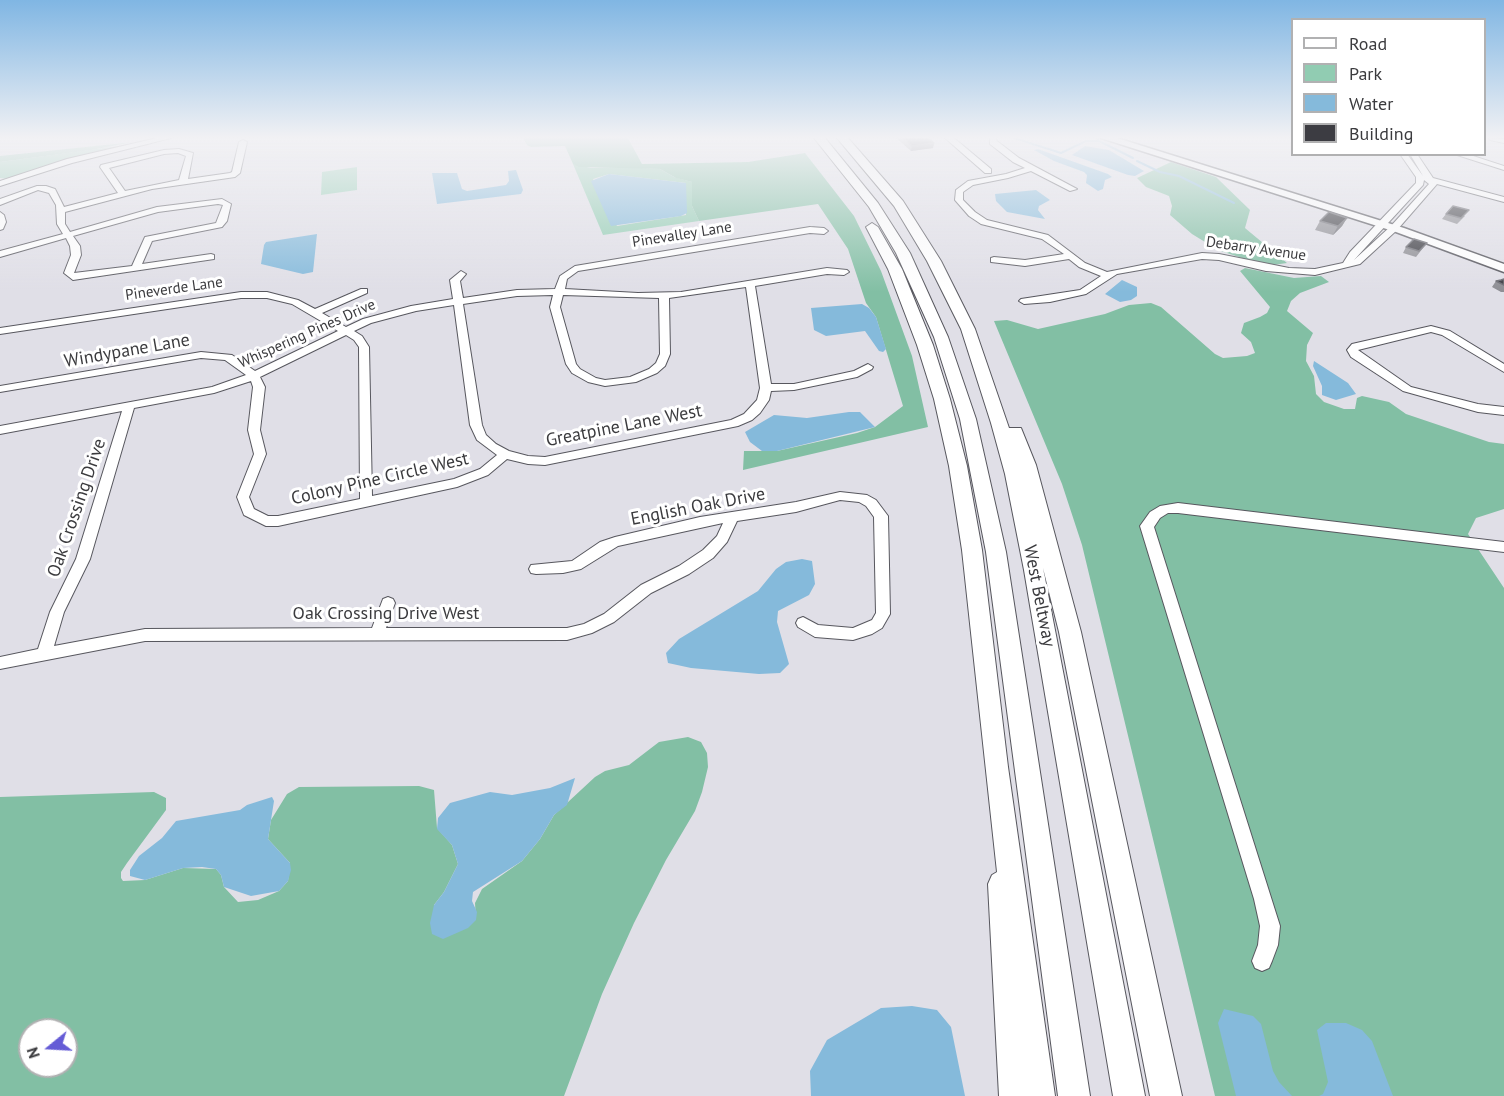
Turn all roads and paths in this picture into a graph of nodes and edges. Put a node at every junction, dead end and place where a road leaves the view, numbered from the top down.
1 (6, 189) edge
2 (34, 189) edge
3 (49, 189) edge
4 (120, 189) edge
5 (147, 189) edge
6 (847, 189) edge
7 (860, 189) edge
8 (886, 189) edge
9 (961, 189) edge
10 (1275, 189) edge
11 (1281, 189) edge
12 (1416, 189) edge
13 (1430, 189) edge
14 (1467, 189) edge
15 (123, 194) junction
16 (18, 195) junction
17 (1504, 200) edge
18 (0, 202) edge
19 (60, 211) junction
20 (0, 215) edge
21 (1390, 224) junction
22 (0, 227) edge
23 (824, 231) dead end
24 (68, 235) junction
25 (0, 255) edge
26 (1071, 256) junction
27 (211, 258) dead end
28 (994, 260) dead end
29 (1504, 261) edge
30 (136, 268) junction
31 (1504, 268) edge
32 (844, 272) dead end
33 (461, 274) dead end
34 (1106, 276) junction
35 (750, 284) junction
36 (364, 291) dead end
37 (559, 292) junction
38 (664, 297) junction
39 (1024, 301) dead end
40 (459, 302) junction
41 (315, 313) junction
42 (968, 329) junction
43 (346, 330) junction
44 (0, 331) edge
45 (868, 367) dead end
46 (1504, 369) edge
47 (254, 376) junction
48 (766, 388) junction
49 (0, 389) edge
50 (129, 407) junction
51 (1504, 411) edge
52 (0, 430) edge
53 (505, 454) junction
54 (366, 502) junction
55 (732, 517) junction
56 (1504, 547) edge
57 (536, 569) dead end
58 (388, 603) dead end
59 (803, 623) dead end
60 (377, 634) junction
61 (45, 653) junction
62 (0, 663) edge
63 (996, 767) junction
64 (1262, 961) dead end
65 (1015, 1096) edge
66 (1040, 1096) edge
67 (1074, 1096) edge
68 (1129, 1096) edge
69 (1166, 1096) edge

1 - 16 street
2 - 16 street
3 - 19 street
4 - 15 street
5 - 15 street
6 - 63 highway
7 - 67 highway, West Beltway
8 - 42 highway, West Beltway
9 - 26 street
10 - 21 main road
11 - 21 main road
12 - 21 street, Debarry Avenue
13 - 21 street, Debarry Avenue
14 - 17 street
15 - 19 street
16 - 18 street
19 - 24 street
20 - 22 street
21 - 29 main road
21 - 31 main road
21 - 34 street, Debarry Avenue
23 - 37 street, Pinevalley Lane
24 - 25 street
24 - 30 street
24 - 30 street
26 - 28 street
26 - 34 street
27 - 30 street
32 - 35 street, Whispering Pines Drive
33 - 40 street
34 - 39 street, Debarry Avenue
35 - 38 street, Whispering Pines Drive
35 - 48 street
36 - 41 street
37 - 38 street, Whispering Pines Drive
37 - 38 street
37 - 40 street, Whispering Pines Drive
40 - 43 street, Whispering Pines Drive
40 - 53 street
41 - 43 street, Pineverde Lane
41 - 44 street, Pineverde Lane
42 - 68 highway, West Beltway
42 - 69 highway
43 - 47 street, Whispering Pines Drive
43 - 54 street
45 - 48 street
46 - 51 street
47 - 49 street, Windypane Lane
47 - 50 street, Whispering Pines Drive
47 - 54 street, Colony Pine Circle West
48 - 53 street, Greatpine Lane West
50 - 52 street, Whispering Pines Drive
50 - 61 street, Oak Crossing Drive
53 - 54 street, Colony Pine Circle West
55 - 57 street, English Oak Drive
55 - 59 street, English Oak Drive
55 - 60 street, Oak Crossing Drive West
56 - 64 street
58 - 60 street
60 - 61 street, Oak Crossing Drive West
61 - 62 street, Oak Crossing Drive West
63 - 65 highway
63 - 66 highway

